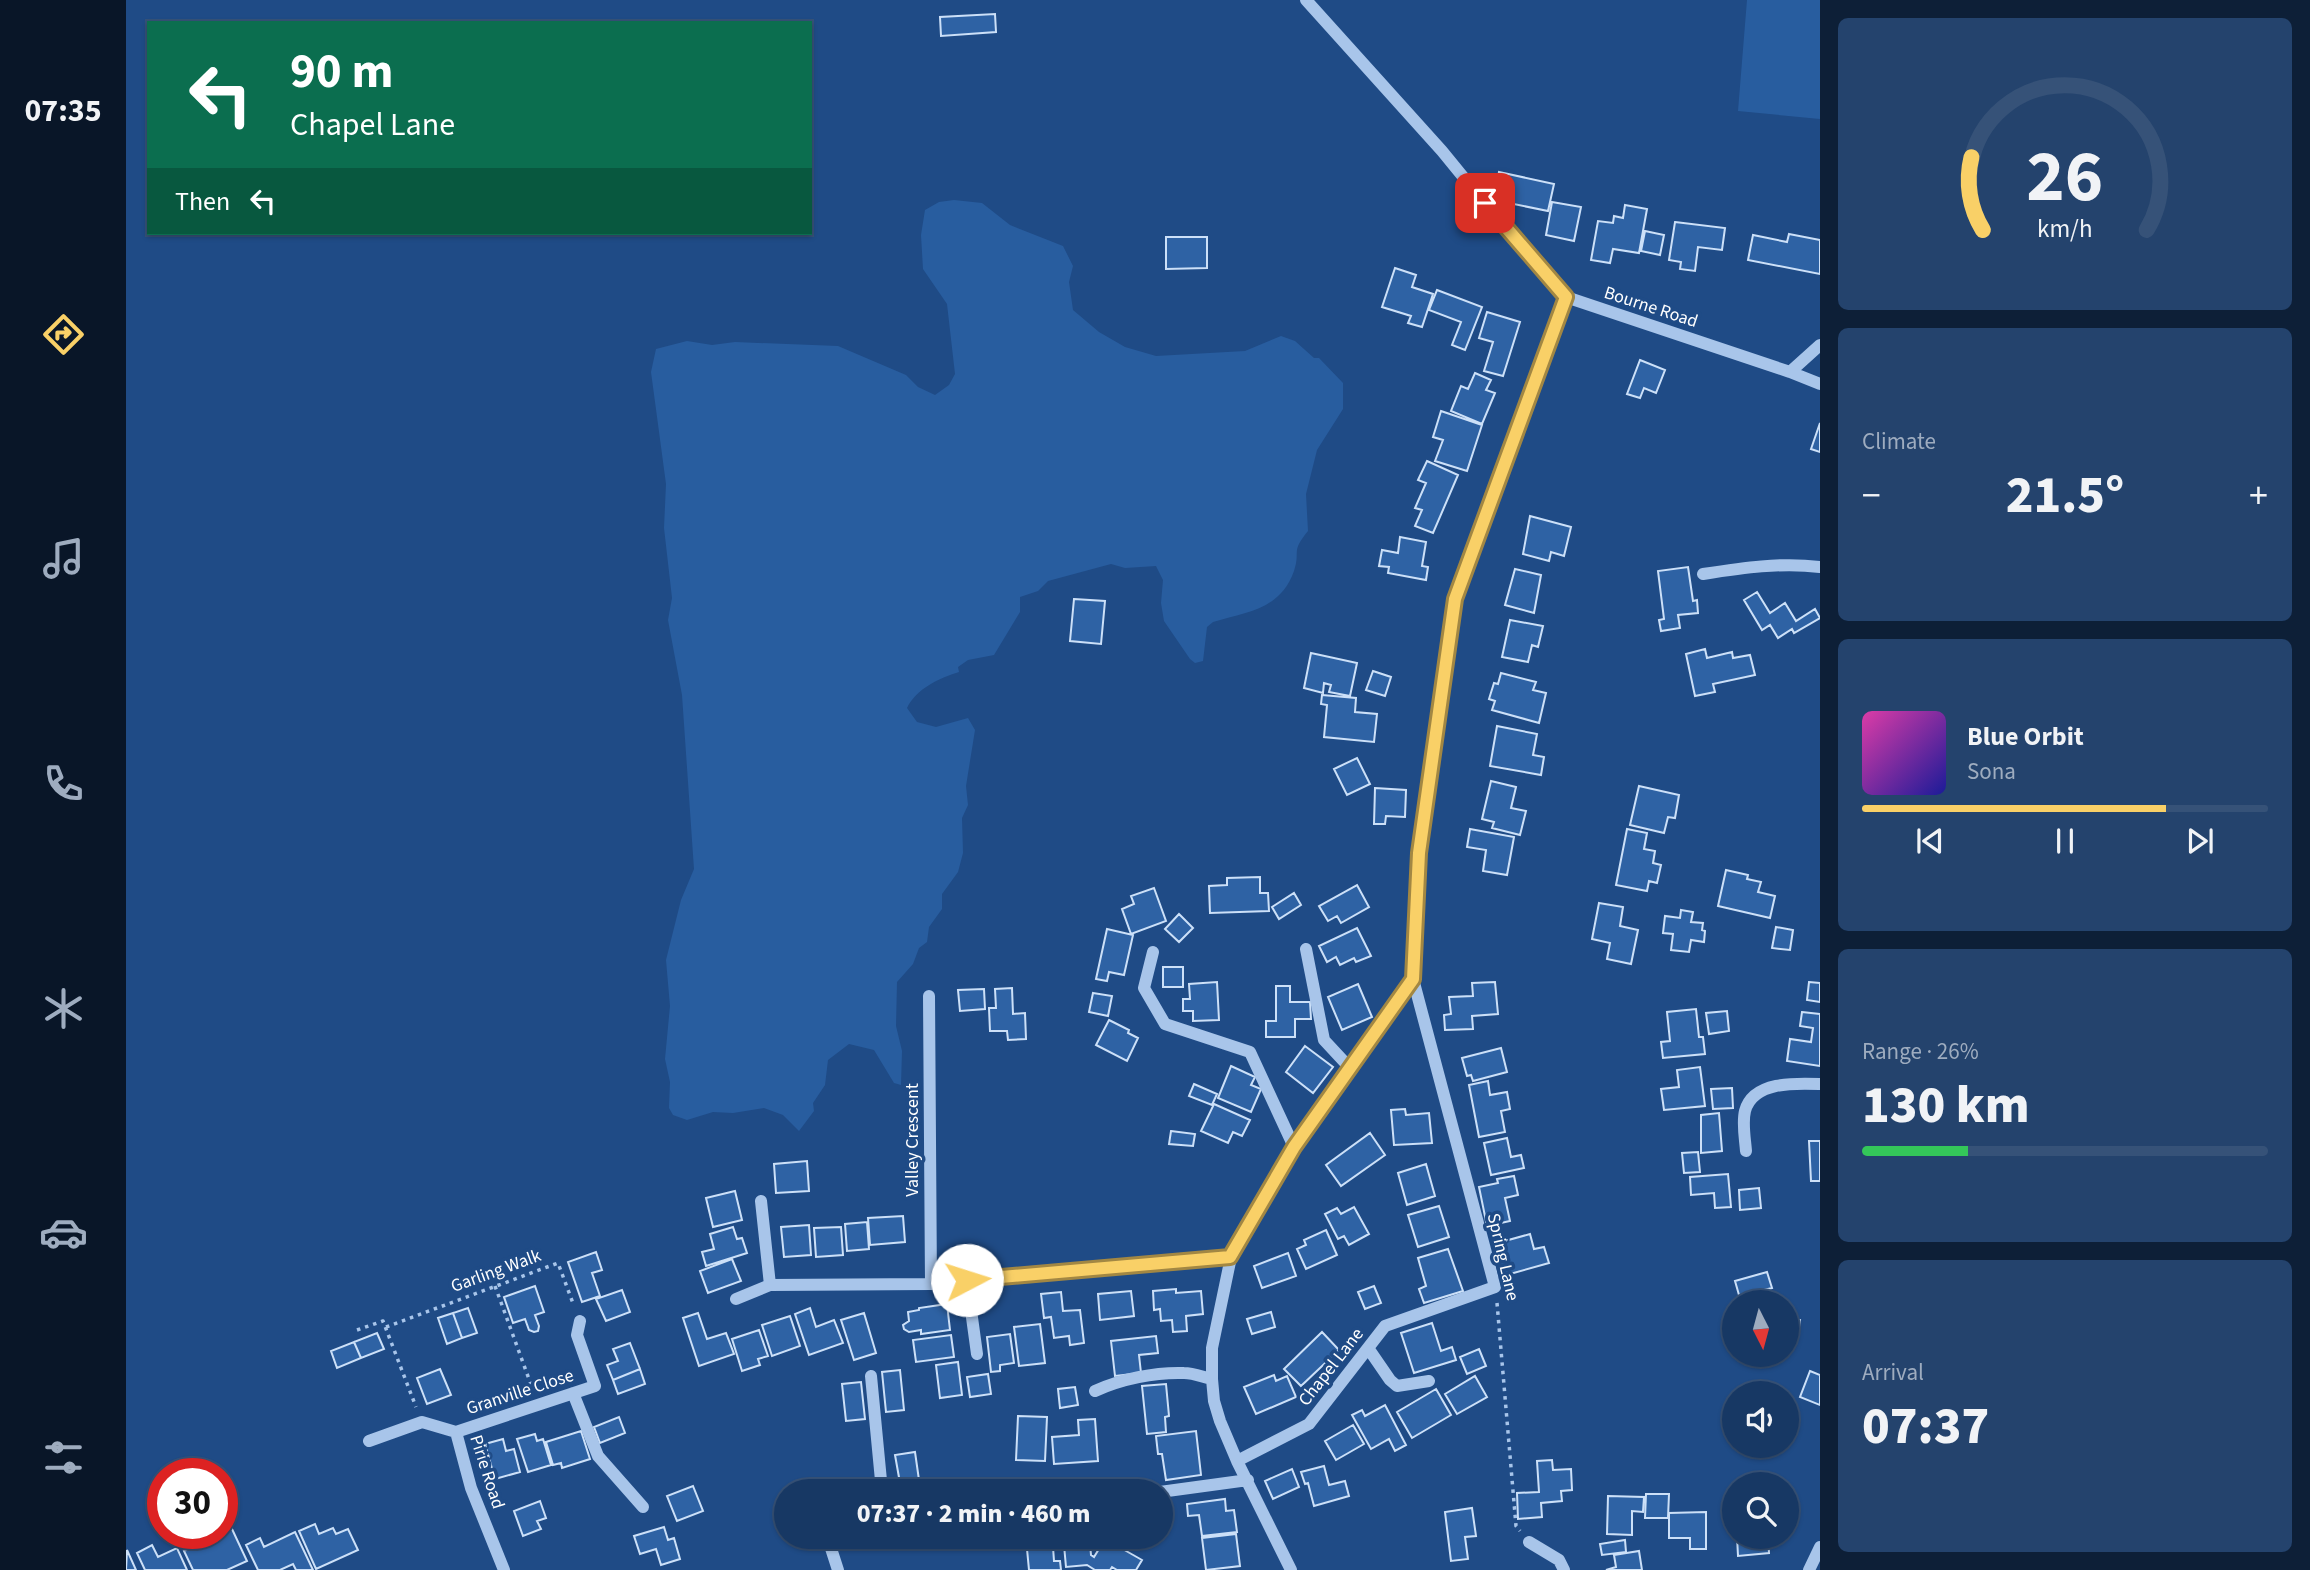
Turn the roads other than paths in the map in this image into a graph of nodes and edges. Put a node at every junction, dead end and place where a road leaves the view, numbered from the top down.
1 (1306, 0) edge
2 (1566, 297) junction
3 (1820, 345) edge
4 (1790, 372) junction
5 (1820, 384) edge
6 (1820, 567) edge
7 (1703, 574) dead end
8 (1306, 949) dead end
9 (1153, 952) dead end
10 (1413, 979) junction
11 (929, 996) dead end
12 (1350, 1068) junction
13 (1820, 1084) edge
14 (1294, 1147) junction
15 (1746, 1151) dead end
16 (761, 1201) dead end
17 (1230, 1257) junction
18 (967, 1280) junction
19 (930, 1284) junction
20 (770, 1285) junction
21 (1495, 1287) joint
22 (736, 1299) dead end
23 (580, 1321) road end
24 (1368, 1348) junction
25 (977, 1354) dead end
26 (871, 1376) dead end
27 (1212, 1379) junction
28 (1429, 1381) dead end
29 (1095, 1391) dead end
30 (573, 1393) junction
31 (456, 1432) junction
32 (369, 1441) dead end
33 (1237, 1461) junction
34 (881, 1479) edge
35 (1248, 1480) junction
36 (1173, 1490) edge
37 (643, 1507) dead end
38 (1530, 1542) road end
39 (1820, 1547) edge
40 (831, 1549) edge
41 (505, 1570) edge
42 (838, 1570) edge
43 (1291, 1570) edge
44 (1564, 1570) edge
45 (1808, 1570) edge

1 - 2 street, Bourne Road
2 - 4 street, Bourne Road
2 - 10 street
3 - 4 street
4 - 5 street, Bourne Road
6 - 7 street
8 - 12 street
9 - 14 street
10 - 12 street
10 - 21 street, Spring Lane
11 - 19 street, Valley Crescent
12 - 14 street
13 - 15 street
14 - 17 street
16 - 20 street
17 - 18 street
17 - 27 street
18 - 19 street
18 - 25 street
19 - 20 street
20 - 22 street
21 - 24 street, Chapel Lane
23 - 30 street, Granville Close
24 - 28 street
24 - 33 street, Chapel Lane
26 - 34 street
27 - 29 street
27 - 33 street
30 - 31 street, Granville Close
30 - 37 street
31 - 32 street, Pirie Road
31 - 41 street, Pirie Road
33 - 35 street
35 - 36 street
35 - 43 street
38 - 44 street
39 - 45 street
40 - 42 street

